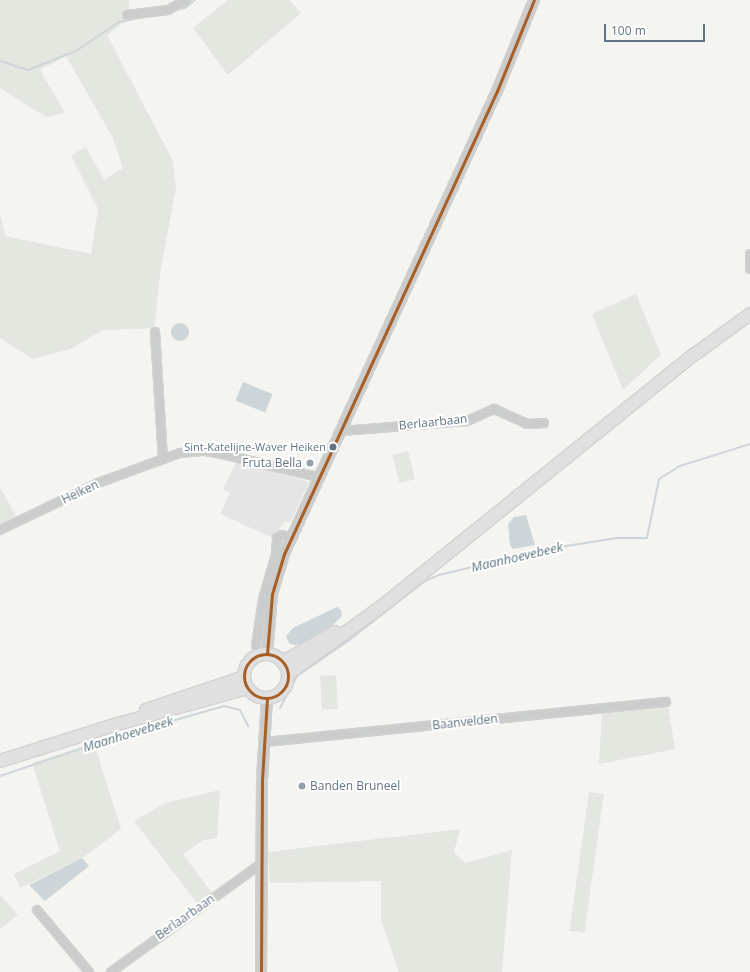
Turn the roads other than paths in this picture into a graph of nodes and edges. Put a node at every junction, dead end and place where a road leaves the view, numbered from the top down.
1 (186, 0) edge
2 (534, 0) edge
3 (127, 15) dead end
4 (750, 254) edge
5 (750, 269) edge
6 (750, 314) edge
7 (155, 332) dead end
8 (544, 423) dead end
9 (341, 431) junction
10 (163, 459) junction
11 (318, 477) junction
12 (0, 530) edge
13 (290, 538) junction
14 (408, 584) junction
15 (256, 646) dead end
16 (267, 654) junction
17 (283, 662) junction
18 (288, 674) junction
19 (246, 682) junction
20 (268, 698) junction
21 (666, 702) dead end
22 (264, 742) junction
23 (0, 762) edge
24 (261, 864) junction
25 (37, 910) dead end
26 (89, 972) edge
27 (111, 972) edge
28 (260, 972) edge

1 - 3 street
2 - 9 street
4 - 5 street
6 - 14 main road
7 - 10 street
8 - 9 street, Berlaarbaan
9 - 11 street
10 - 11 street, Heiken
10 - 12 street, Heiken
11 - 13 street
13 - 15 street
13 - 16 street
14 - 17 main road
14 - 18 main road
16 - 17 main road
16 - 19 main road
17 - 18 main road
18 - 20 main road
19 - 20 main road
19 - 23 main road
20 - 22 street
21 - 22 street, Baanvelden
22 - 24 street
24 - 27 street, Berlaarbaan
24 - 28 street
25 - 26 street

